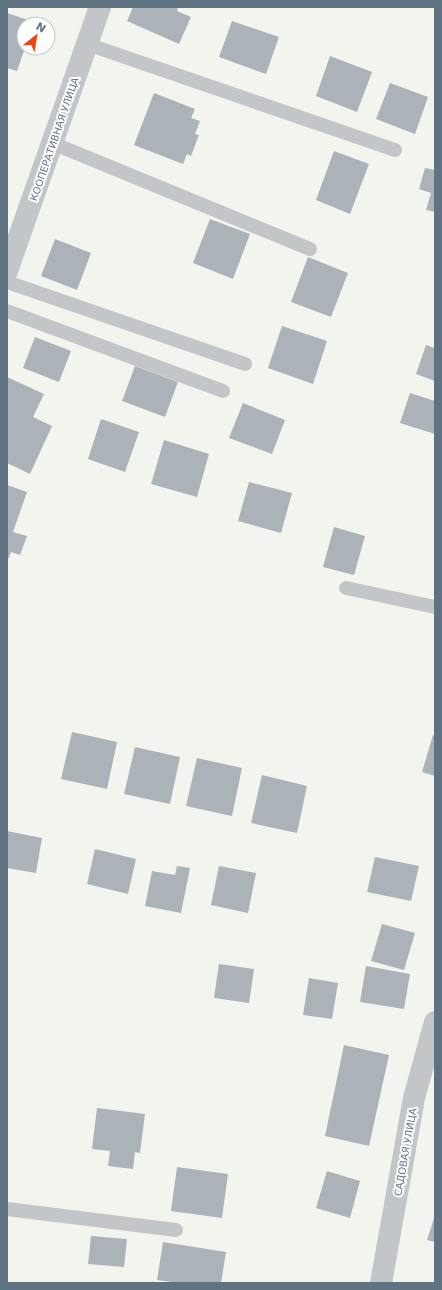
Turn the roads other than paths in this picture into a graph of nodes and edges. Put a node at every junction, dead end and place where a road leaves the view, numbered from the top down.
1 (100, 7) edge
2 (87, 44) junction
3 (52, 143) junction
4 (395, 150) dead end
5 (310, 249) dead end
6 (7, 271) edge
7 (7, 282) edge
8 (7, 311) edge
9 (245, 364) dead end
10 (223, 391) dead end
11 (346, 588) dead end
12 (435, 607) edge
13 (435, 1022) edge
14 (7, 1208) edge
15 (176, 1230) dead end
16 (381, 1283) edge

1 - 2 street, КООПЕРАТИВНАЯ УЛИЦА
2 - 3 street, КООПЕРАТИВНАЯ УЛИЦА
2 - 4 lane
3 - 5 lane
3 - 6 street, КООПЕРАТИВНАЯ УЛИЦА
7 - 9 lane
8 - 10 lane
11 - 12 lane
13 - 16 street, САДОВАЯ УЛИЦА
14 - 15 lane

